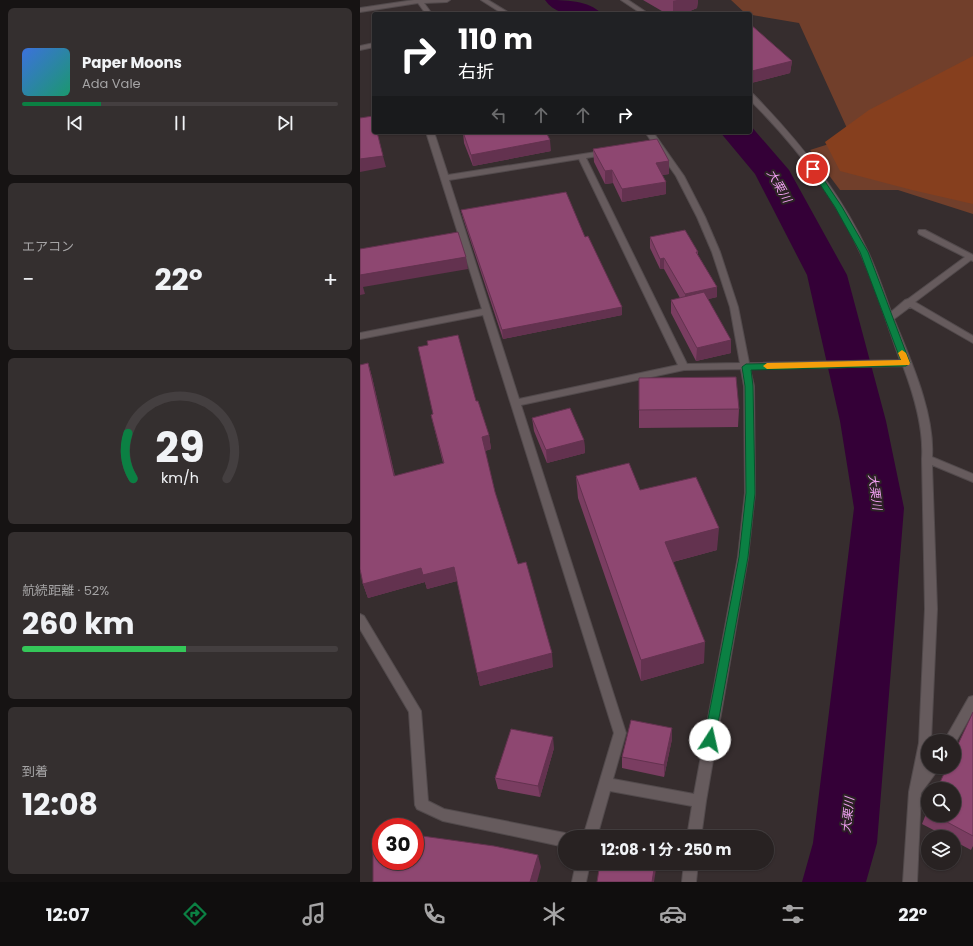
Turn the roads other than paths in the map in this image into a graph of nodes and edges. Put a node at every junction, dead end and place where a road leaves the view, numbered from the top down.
1 (370, 0) edge
2 (447, 0) edge
3 (484, 0) edge
4 (624, 0) edge
5 (420, 1) edge
6 (375, 8) junction
7 (360, 10) edge
8 (428, 12) edge
9 (505, 12) edge
10 (643, 12) edge
11 (372, 45) edge
12 (360, 48) edge
13 (752, 98) edge
14 (431, 134) edge
15 (650, 134) edge
16 (611, 151) edge
17 (581, 156) junction
18 (446, 178) junction
19 (922, 232) dead end
20 (972, 257) edge
21 (908, 302) junction
22 (487, 311) junction
23 (889, 318) junction
24 (360, 336) edge
25 (973, 340) edge
26 (902, 363) junction
27 (684, 367) junction
28 (749, 367) junction
29 (516, 403) junction
30 (927, 458) junction
31 (973, 478) edge
32 (360, 619) edge
33 (973, 701) edge
34 (954, 734) edge
35 (929, 774) edge
36 (606, 784) junction
37 (915, 792) junction
38 (698, 801) junction
39 (592, 830) edge
40 (695, 830) edge
41 (558, 839) edge
42 (582, 870) edge
43 (690, 870) edge
44 (579, 882) edge
45 (689, 882) edge
46 (910, 882) edge

1 - 6 street
2 - 5 street
3 - 9 street
4 - 10 street
5 - 6 street
5 - 8 street
6 - 7 street
11 - 12 street
13 - 23 street
14 - 18 street
15 - 28 street
16 - 17 street
17 - 18 street
17 - 27 street
18 - 22 street
19 - 20 street
20 - 21 street
21 - 23 street
21 - 25 street
22 - 24 street
22 - 29 street
23 - 26 street
26 - 28 street
26 - 30 street
27 - 28 street
27 - 29 street
28 - 38 street
29 - 36 street
30 - 31 street
30 - 37 street
32 - 41 street
33 - 34 street
35 - 37 street
36 - 38 street
36 - 39 street
37 - 46 street
38 - 40 street
42 - 44 street
43 - 45 street

